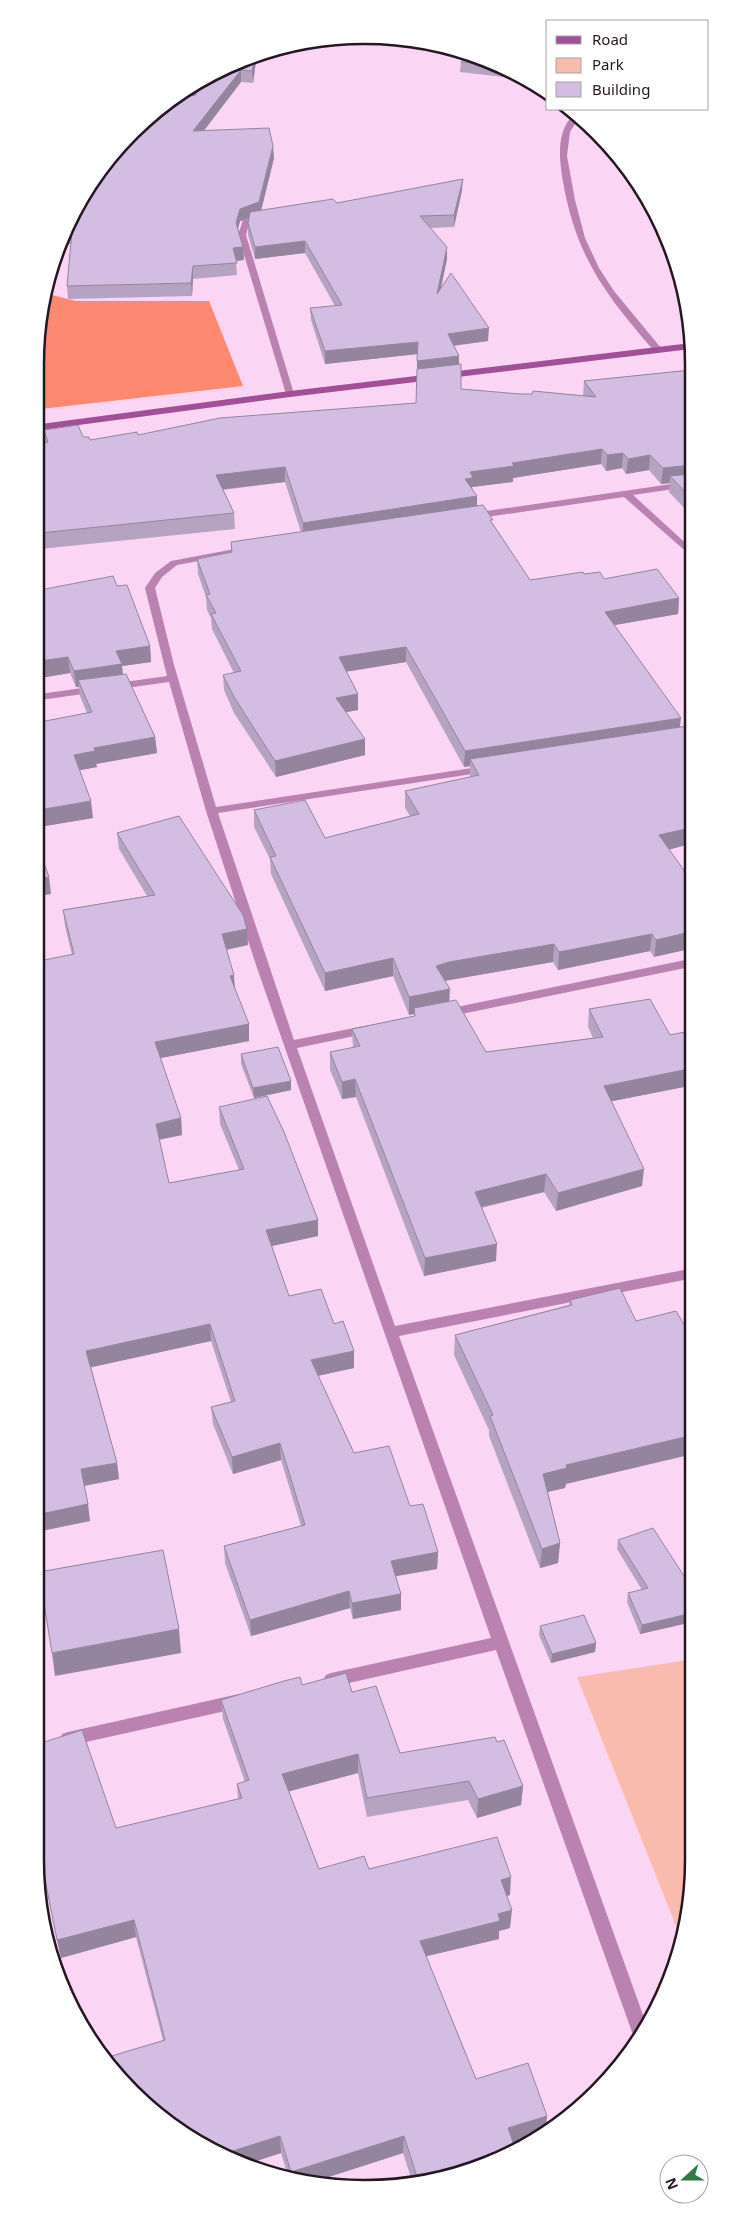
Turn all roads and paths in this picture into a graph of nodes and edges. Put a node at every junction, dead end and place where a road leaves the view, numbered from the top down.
1 (573, 121) edge
2 (269, 216) edge
3 (685, 347) edge
4 (658, 350) junction
5 (290, 394) junction
6 (44, 427) edge
7 (685, 485) edge
8 (626, 494) junction
9 (462, 518) edge
10 (259, 548) edge
11 (685, 548) edge
12 (171, 679) junction
13 (44, 696) edge
14 (495, 768) edge
15 (211, 811) junction
16 (685, 964) edge
17 (433, 1016) edge
18 (385, 1026) edge
19 (290, 1045) junction
20 (685, 1275) edge
21 (390, 1332) junction
22 (500, 1643) junction
23 (316, 1684) edge
24 (258, 1697) edge
25 (55, 1742) edge
26 (639, 2026) edge

1 - 4 street
2 - 5 street
3 - 4 street
4 - 5 street
5 - 6 street
7 - 8 street
8 - 9 street
8 - 11 street
10 - 12 street
12 - 13 street
12 - 15 street
14 - 15 street
15 - 19 street
16 - 17 street
18 - 19 street
19 - 21 street
20 - 21 street
21 - 22 street
22 - 23 street
22 - 26 street
24 - 25 street

